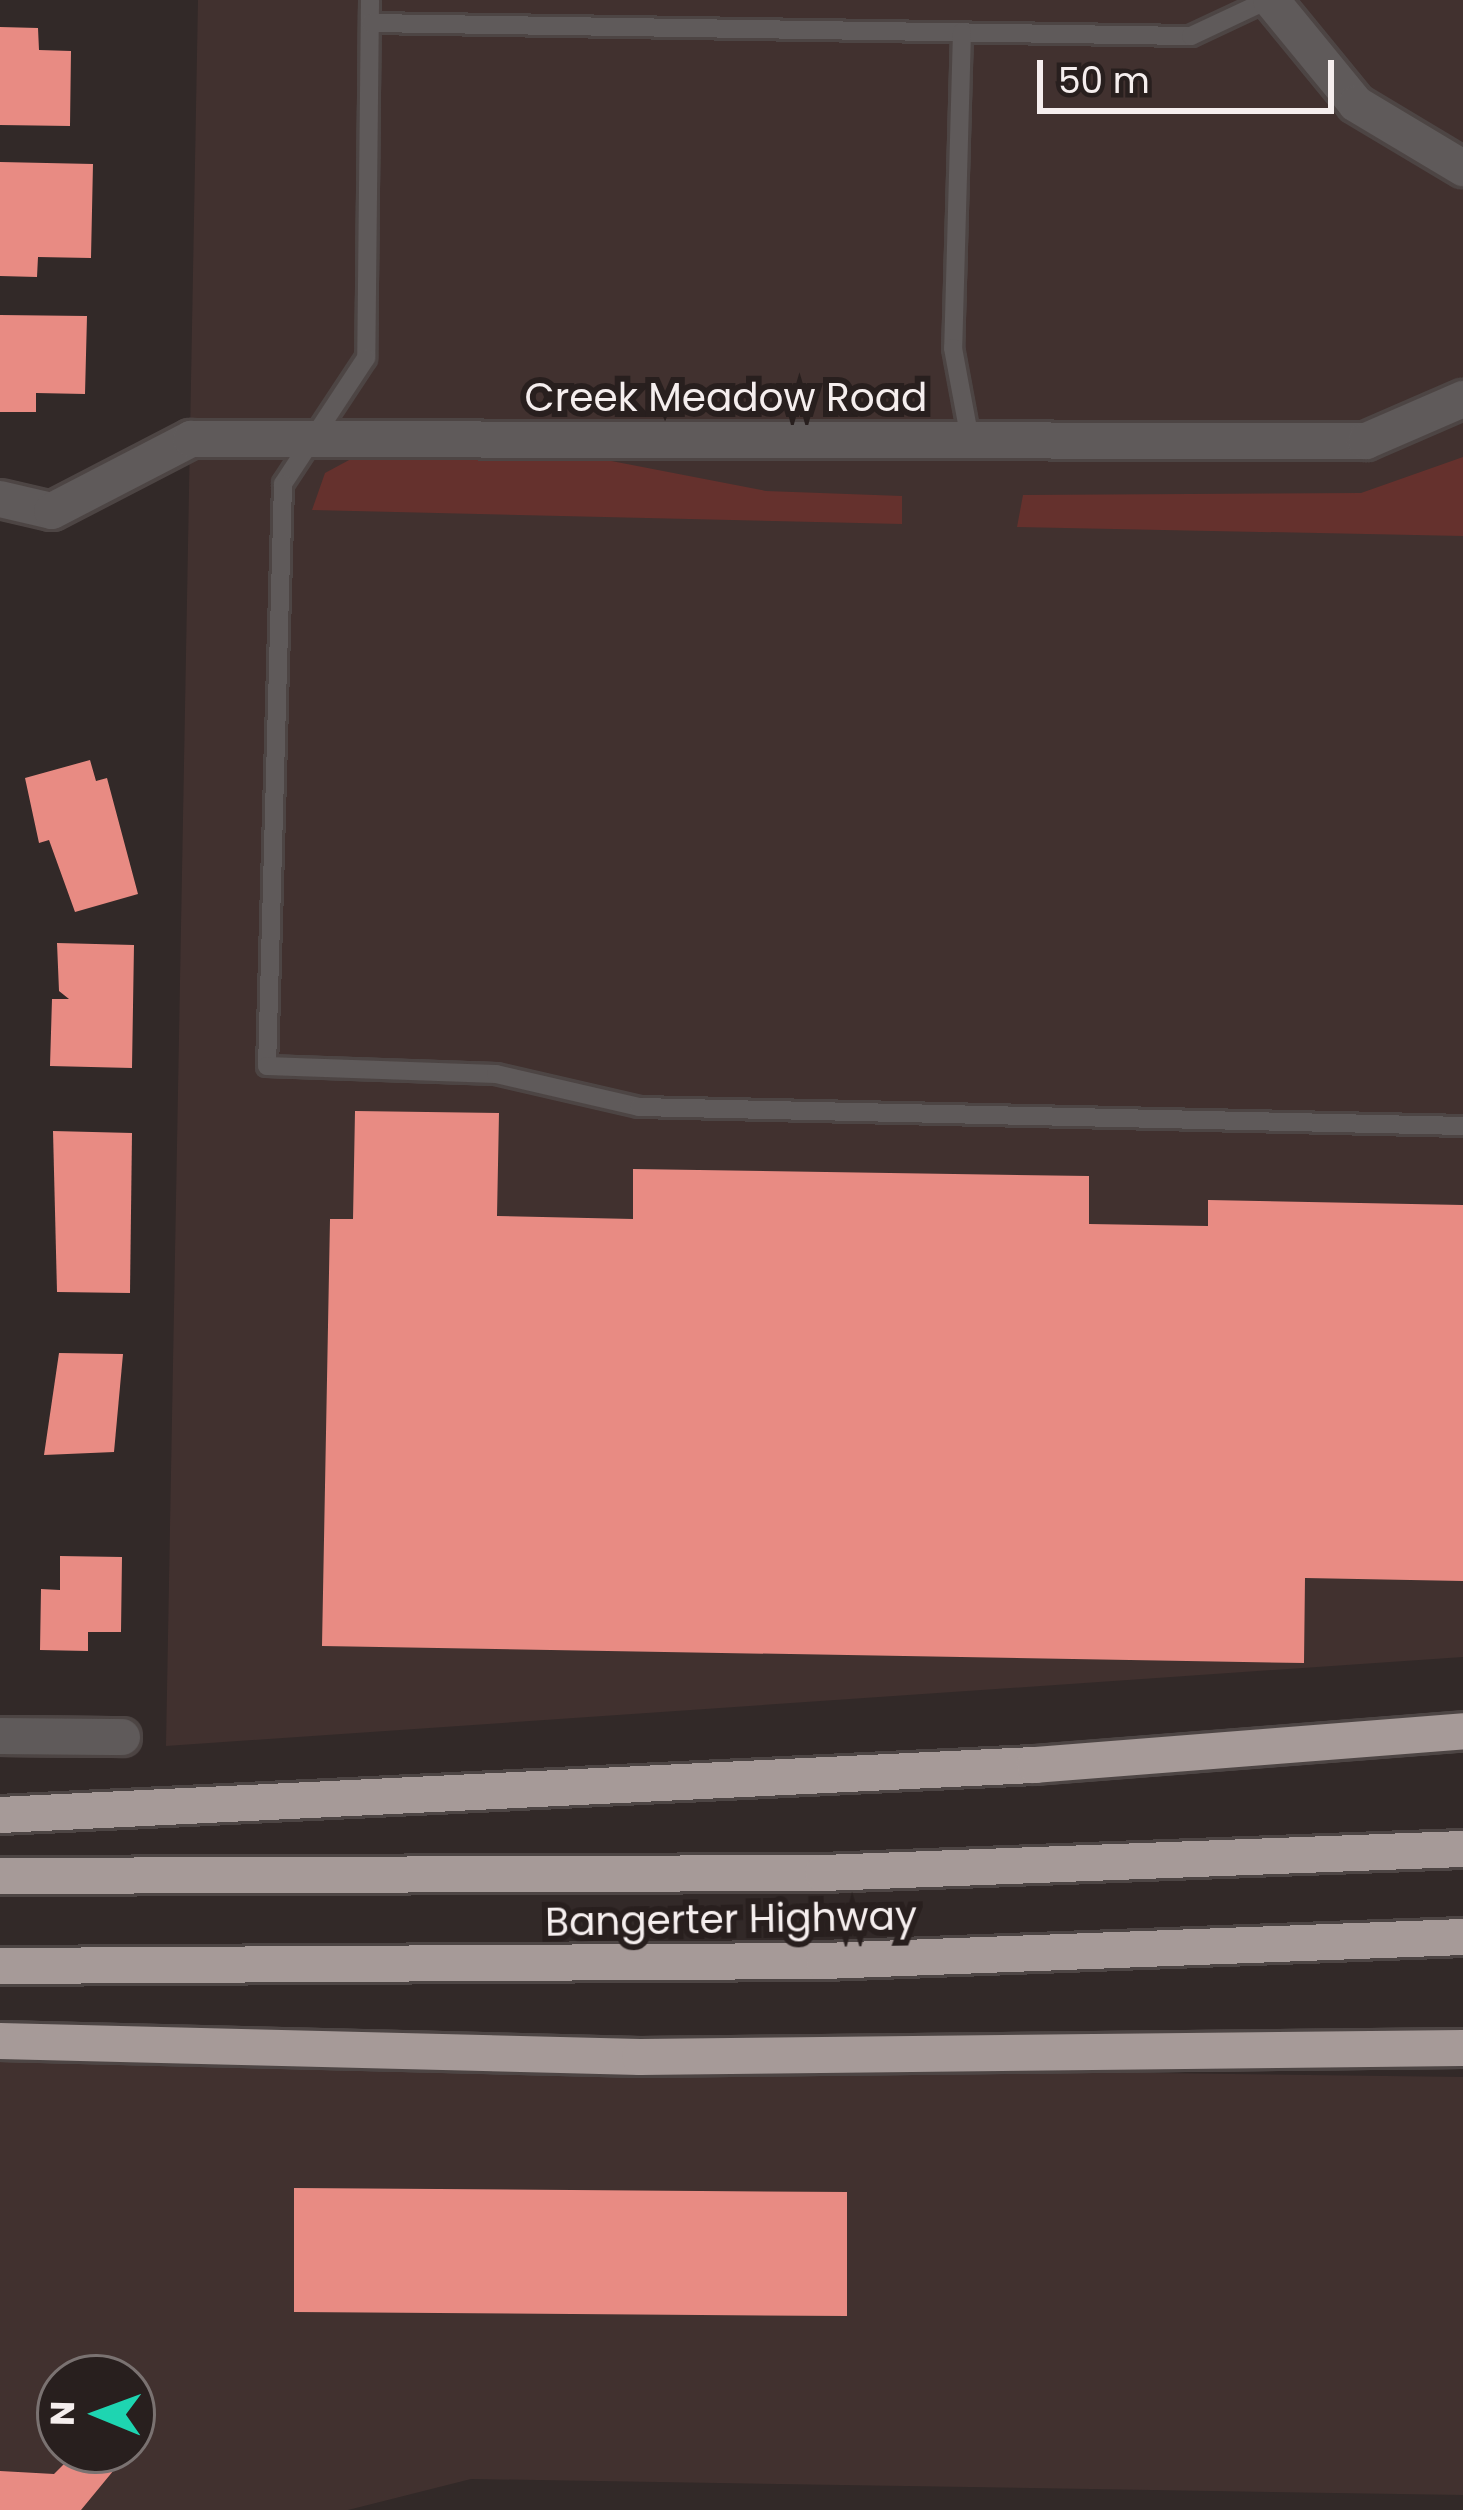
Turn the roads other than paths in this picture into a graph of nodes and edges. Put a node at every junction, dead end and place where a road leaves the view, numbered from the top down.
1 (370, 0) edge
2 (1269, 0) edge
3 (370, 23) junction
4 (962, 32) junction
5 (1463, 168) edge
6 (1463, 399) edge
7 (318, 439) junction
8 (970, 440) junction
9 (0, 499) edge
10 (1463, 1126) edge
11 (1463, 1731) edge
12 (0, 1736) edge
13 (122, 1738) dead end
14 (0, 1815) edge
15 (1463, 1849) edge
16 (0, 1876) edge
17 (1463, 1937) edge
18 (0, 1966) edge
19 (0, 2041) edge
20 (1463, 2048) edge

1 - 3 lane
2 - 4 lane
2 - 5 street
3 - 4 lane
3 - 7 lane
4 - 8 lane
6 - 8 street, Creek Meadow Road
7 - 8 street, Creek Meadow Road
7 - 9 street, Creek Meadow Road
7 - 10 lane
11 - 14 highway
12 - 13 street
15 - 16 highway, Bangerter Highway
17 - 18 highway, Bangerter Highway
19 - 20 highway

